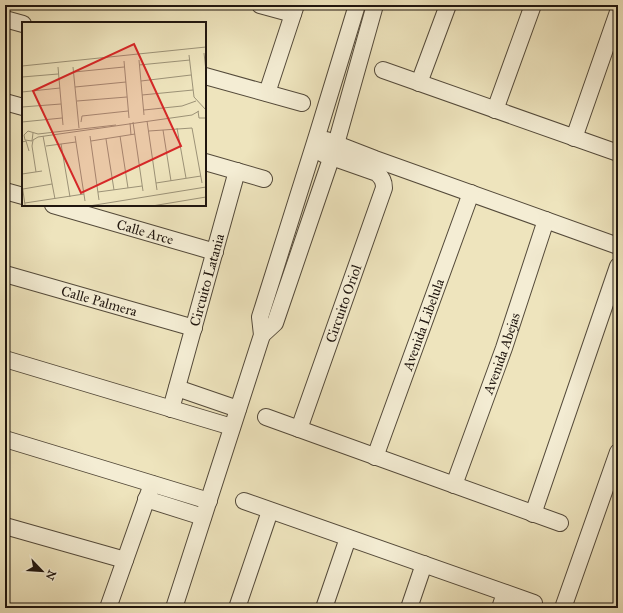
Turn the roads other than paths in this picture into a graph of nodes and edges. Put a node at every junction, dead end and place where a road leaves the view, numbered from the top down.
1 (260, 5) edge
2 (357, 5) edge
3 (375, 5) edge
4 (448, 5) edge
5 (533, 5) edge
6 (294, 10) edge
7 (618, 12) edge
8 (5, 19) edge
9 (22, 24) edge
10 (383, 70) dead end
11 (206, 76) edge
12 (419, 83) junction
13 (267, 93) junction
14 (5, 102) edge
15 (302, 103) dead end
16 (22, 108) edge
17 (495, 110) junction
18 (574, 138) junction
19 (315, 144) junction
20 (334, 150) junction
21 (618, 153) edge
22 (206, 162) edge
23 (392, 165) junction
24 (237, 171) junction
25 (382, 178) junction
26 (264, 180) dead end
27 (5, 191) edge
28 (471, 193) junction
29 (22, 196) edge
30 (56, 206) edge
31 (546, 220) junction
32 (618, 246) edge
33 (215, 252) junction
34 (618, 266) edge
35 (5, 274) edge
36 (194, 328) junction
37 (262, 335) junction
38 (5, 359) edge
39 (177, 388) junction
40 (238, 408) junction
41 (171, 409) junction
42 (266, 417) dead end
43 (232, 427) junction
44 (298, 429) junction
45 (5, 439) edge
46 (618, 452) edge
47 (375, 457) junction
48 (152, 484) junction
49 (454, 485) junction
50 (146, 499) junction
51 (209, 501) junction
52 (244, 501) dead end
53 (270, 510) junction
54 (533, 514) junction
55 (203, 517) junction
56 (560, 523) dead end
57 (5, 526) edge
58 (348, 538) junction
59 (125, 560) junction
60 (424, 564) junction
61 (503, 601) edge
62 (534, 603) dead end
63 (108, 608) edge
64 (174, 608) edge
65 (237, 608) edge
66 (324, 608) edge
67 (409, 608) edge
68 (563, 608) edge

1 - 6 street
2 - 19 street
3 - 20 street
4 - 12 street
5 - 17 street
6 - 13 street
7 - 18 street
8 - 9 street
10 - 12 street
11 - 13 street
12 - 17 street
13 - 15 street
14 - 16 street
17 - 18 street
18 - 21 street
19 - 20 street
19 - 37 street
20 - 23 street
20 - 25 street
20 - 37 street
22 - 24 street
23 - 25 street
23 - 28 street
24 - 26 street
24 - 33 street, Circuito Latania
25 - 44 street, Circuito Oriol
27 - 29 street
28 - 31 street
28 - 47 street, Avenida Libelula
30 - 33 street, Calle Arce
31 - 32 street
31 - 49 street, Avenida Abejas
33 - 36 street, Circuito Latania
34 - 54 street
35 - 36 street, Calle Palmera
36 - 39 street, Circuito Latania
37 - 40 street
38 - 41 street
39 - 40 street
39 - 41 street, Circuito Latania
40 - 43 street
41 - 43 street
42 - 44 street
43 - 51 street
44 - 47 street
45 - 48 street
46 - 68 street
47 - 49 street
48 - 50 street
48 - 51 street
49 - 54 street
50 - 55 street
50 - 59 street
51 - 55 street
52 - 53 street
53 - 58 street
53 - 65 street
54 - 56 street
55 - 64 street
57 - 59 street
58 - 60 street
58 - 66 street
59 - 63 street
60 - 61 street
60 - 67 street
61 - 62 street

